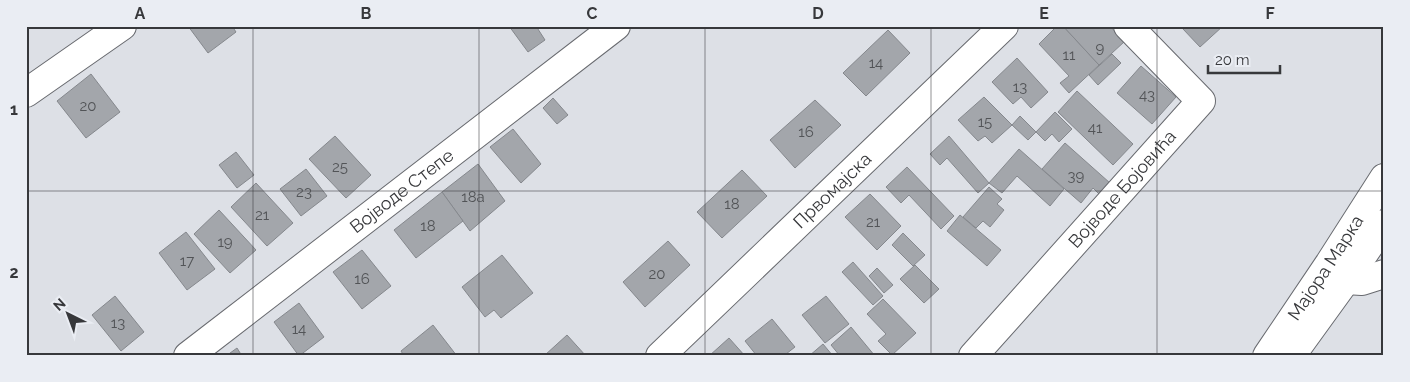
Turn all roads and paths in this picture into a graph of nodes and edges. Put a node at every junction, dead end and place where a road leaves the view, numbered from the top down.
1 (122, 26) edge
2 (616, 26) edge
3 (1004, 26) edge
4 (1128, 26) edge
5 (26, 93) edge
6 (1384, 178) edge
7 (1384, 224) edge
8 (1384, 274) edge
9 (1346, 280) junction
10 (188, 356) edge
11 (660, 356) edge
12 (972, 356) edge
13 (1267, 356) edge
14 (1291, 356) edge

1 - 5 street
2 - 10 street, Војводе Степе
3 - 11 street, Првомајска
4 - 12 street, Војводе Бојовића
6 - 13 street, Мајора Марка
7 - 9 street, Мајора Марка
8 - 9 street
9 - 14 street, Мајора Марка

